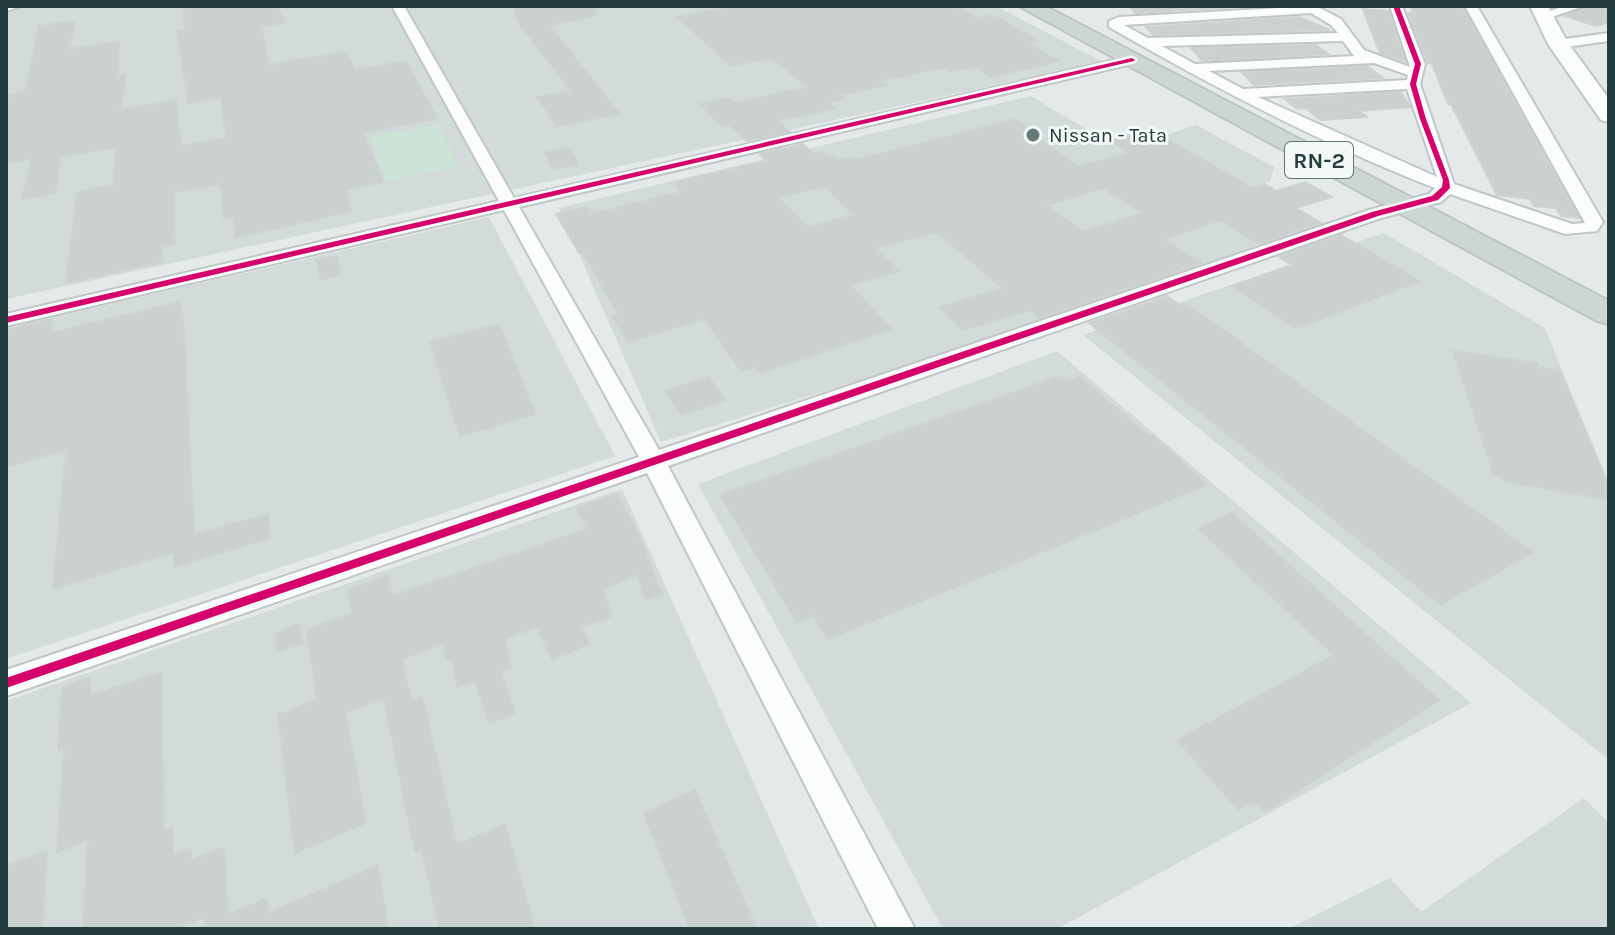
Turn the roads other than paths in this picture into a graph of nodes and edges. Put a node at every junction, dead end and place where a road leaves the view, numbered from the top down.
1 (16, 6) edge
2 (398, 6) edge
3 (1029, 6) edge
4 (1158, 6) edge
5 (1378, 6) edge
6 (1471, 6) edge
7 (1578, 6) edge
8 (6, 7) edge
9 (1319, 7) edge
10 (1396, 7) edge
11 (1250, 9) edge
12 (1541, 11) edge
13 (1195, 18) junction
14 (1169, 19) junction
15 (1345, 37) junction
16 (1609, 37) edge
17 (1215, 40) junction
18 (1242, 40) junction
19 (1558, 44) junction
20 (1138, 51) junction
21 (1373, 59) junction
22 (1288, 63) junction
23 (1268, 64) junction
24 (1192, 68) junction
25 (1414, 79) junction
26 (1323, 90) junction
27 (1241, 93) junction
28 (1609, 115) edge
29 (1446, 188) junction
30 (508, 204) junction
31 (1401, 205) junction
32 (1609, 314) edge
33 (6, 320) edge
34 (653, 461) junction
35 (6, 683) edge
36 (897, 929) edge

1 - 8 street
2 - 30 street
3 - 20 main road, RN-2
4 - 14 street
5 - 10 street
6 - 29 street
7 - 12 street
9 - 11 street
9 - 15 street
10 - 25 street
11 - 13 street
12 - 19 street
13 - 14 street
13 - 17 street
14 - 20 street
15 - 18 street
15 - 21 street
16 - 19 street
17 - 18 street
17 - 20 street
18 - 23 street
19 - 28 street
20 - 24 street
20 - 30 street
20 - 31 main road, RN-2
21 - 22 street
21 - 25 street
22 - 23 street
22 - 26 street
23 - 24 street
24 - 27 street
25 - 26 street
25 - 29 street
26 - 27 street
27 - 29 street
29 - 31 street
30 - 33 street
30 - 34 street
31 - 32 main road, RN-2
31 - 34 street
34 - 35 street
34 - 36 street

